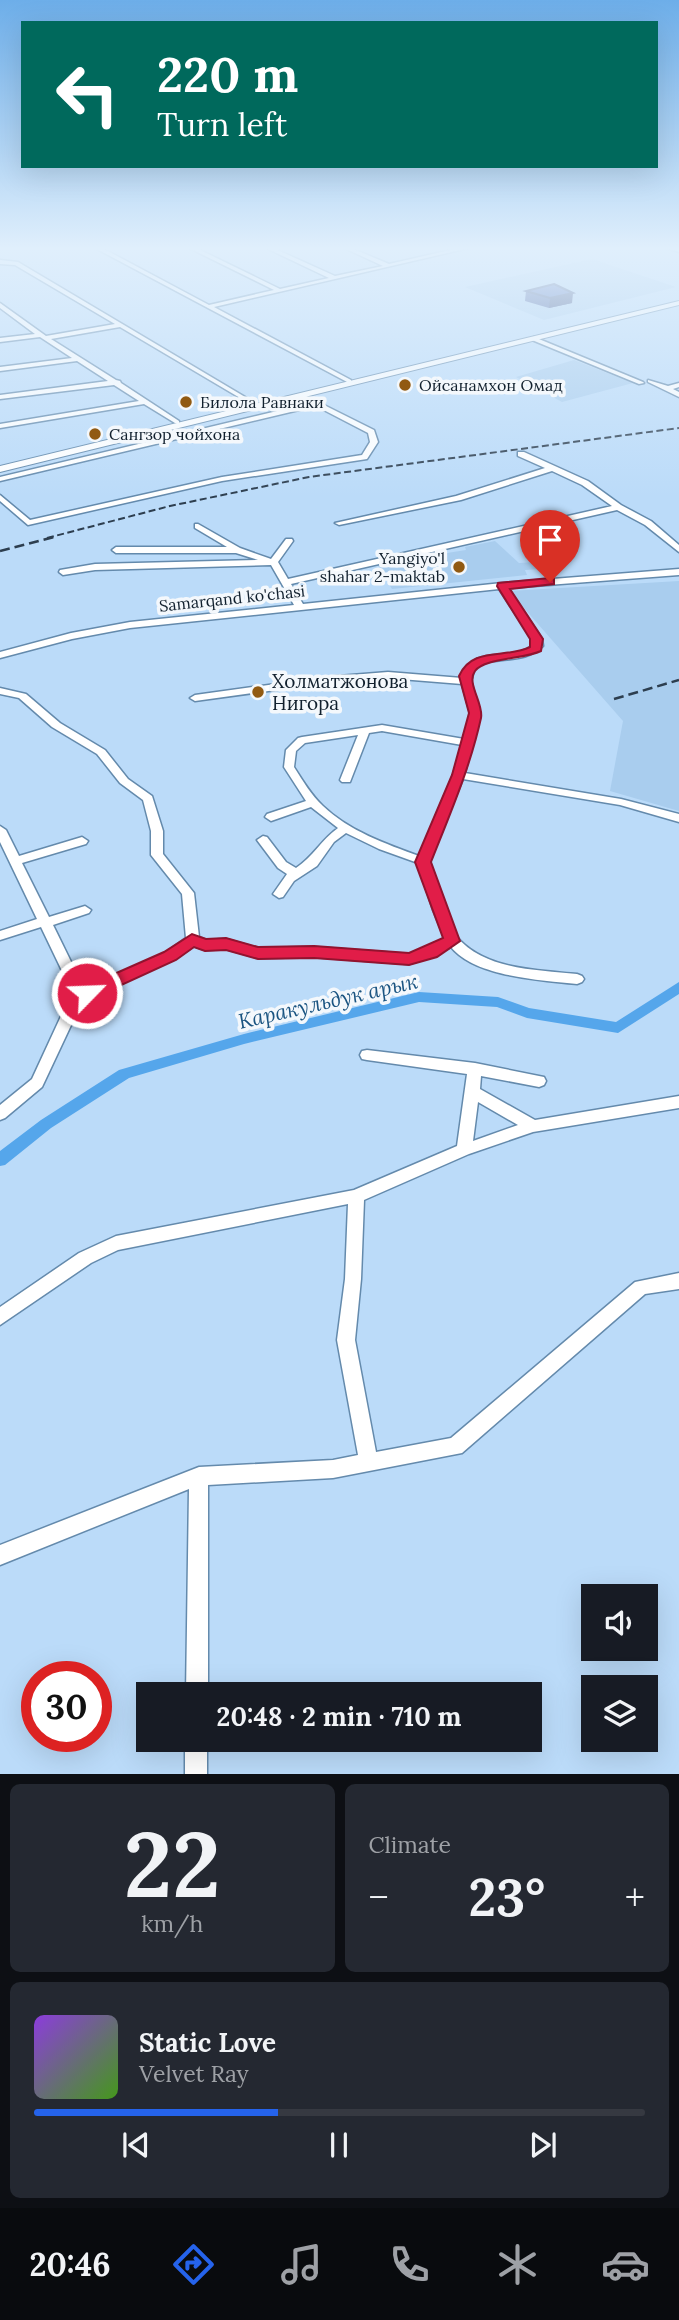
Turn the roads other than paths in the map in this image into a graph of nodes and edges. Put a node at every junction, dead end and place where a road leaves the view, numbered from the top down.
1 (36, 331) edge
2 (84, 331) edge
3 (129, 331) edge
4 (253, 331) edge
5 (556, 331) edge
6 (565, 331) edge
7 (43, 336) junction
8 (534, 339) junction
9 (0, 340) edge
10 (78, 359) junction
11 (0, 369) edge
12 (349, 381) junction
13 (650, 381) dead end
14 (118, 382) junction
15 (641, 383) dead end
16 (679, 385) edge
17 (668, 387) junction
18 (679, 395) edge
19 (302, 396) junction
20 (0, 397) edge
21 (146, 402) junction
22 (254, 404) junction
23 (317, 404) junction
24 (213, 416) junction
25 (177, 422) junction
26 (0, 426) edge
27 (521, 454) dead end
28 (0, 463) edge
29 (553, 468) junction
30 (0, 469) edge
31 (0, 480) edge
32 (0, 497) edge
33 (618, 507) junction
34 (339, 523) dead end
35 (198, 526) dead end
36 (289, 541) dead end
37 (679, 549) edge
38 (116, 550) dead end
39 (237, 550) junction
40 (274, 562) junction
41 (63, 572) dead end
42 (679, 572) edge
43 (286, 582) junction
44 (502, 586) junction
45 (300, 607) junction
46 (0, 655) edge
47 (466, 681) junction
48 (0, 691) edge
49 (195, 698) dead end
50 (365, 731) junction
51 (468, 743) junction
52 (459, 775) junction
53 (346, 780) dead end
54 (313, 802) junction
55 (271, 817) dead end
56 (679, 818) edge
57 (346, 828) junction
58 (0, 830) edge
59 (263, 840) dead end
60 (82, 841) dead end
61 (15, 861) junction
62 (423, 862) junction
63 (296, 874) junction
64 (279, 894) dead end
65 (85, 910) dead end
66 (45, 922) junction
67 (0, 936) edge
68 (192, 940) junction
69 (452, 941) junction
70 (70, 974) dead end
71 (577, 979) dead end
72 (367, 1055) dead end
73 (475, 1069) junction
74 (539, 1081) dead end
75 (471, 1091) junction
76 (679, 1102) edge
77 (0, 1114) edge
78 (533, 1126) junction
79 (464, 1150) junction
80 (356, 1196) junction
81 (679, 1281) edge
82 (0, 1317) edge
83 (369, 1462) junction
84 (199, 1476) junction
85 (0, 1555) edge
86 (197, 1682) edge
87 (197, 1752) edge
88 (196, 1774) edge

1 - 7 street
2 - 7 street
3 - 22 street
4 - 12 street
5 - 12 main road
6 - 8 main road
7 - 9 street
7 - 10 street
8 - 15 street
8 - 19 main road
10 - 11 street
10 - 14 street
12 - 22 main road
13 - 17 street
14 - 20 street
14 - 21 street
16 - 17 street
17 - 18 street
19 - 23 street
19 - 24 main road
21 - 25 street
21 - 26 street
22 - 24 main road
23 - 31 street
23 - 32 street
24 - 25 main road
24 - 30 main road
25 - 28 main road
27 - 29 street
29 - 33 street
29 - 34 street
33 - 37 street
33 - 43 street
35 - 39 street
36 - 40 street
38 - 39 street
39 - 40 street
40 - 41 street
40 - 43 street
42 - 44 street, Samarqand ko'chasi
43 - 45 street
44 - 45 street, Samarqand ko'chasi
44 - 47 street
45 - 46 street, Samarqand ko'chasi
47 - 49 street
47 - 51 street
48 - 68 street
50 - 51 street
50 - 53 street
50 - 54 street
51 - 52 street
52 - 56 street
52 - 62 street
54 - 55 street
54 - 57 street
57 - 62 street
57 - 63 street
58 - 61 street
59 - 63 street
60 - 61 street
61 - 66 street
62 - 69 street
63 - 64 street
65 - 66 street
66 - 67 street
66 - 70 street
68 - 69 street
68 - 77 street
69 - 71 street
72 - 73 street
73 - 74 street
73 - 75 street
75 - 78 street
75 - 79 street
76 - 78 street
78 - 79 street
79 - 80 street
80 - 82 street
80 - 83 street
81 - 83 street
83 - 84 street
84 - 85 street
84 - 86 street
87 - 88 street

